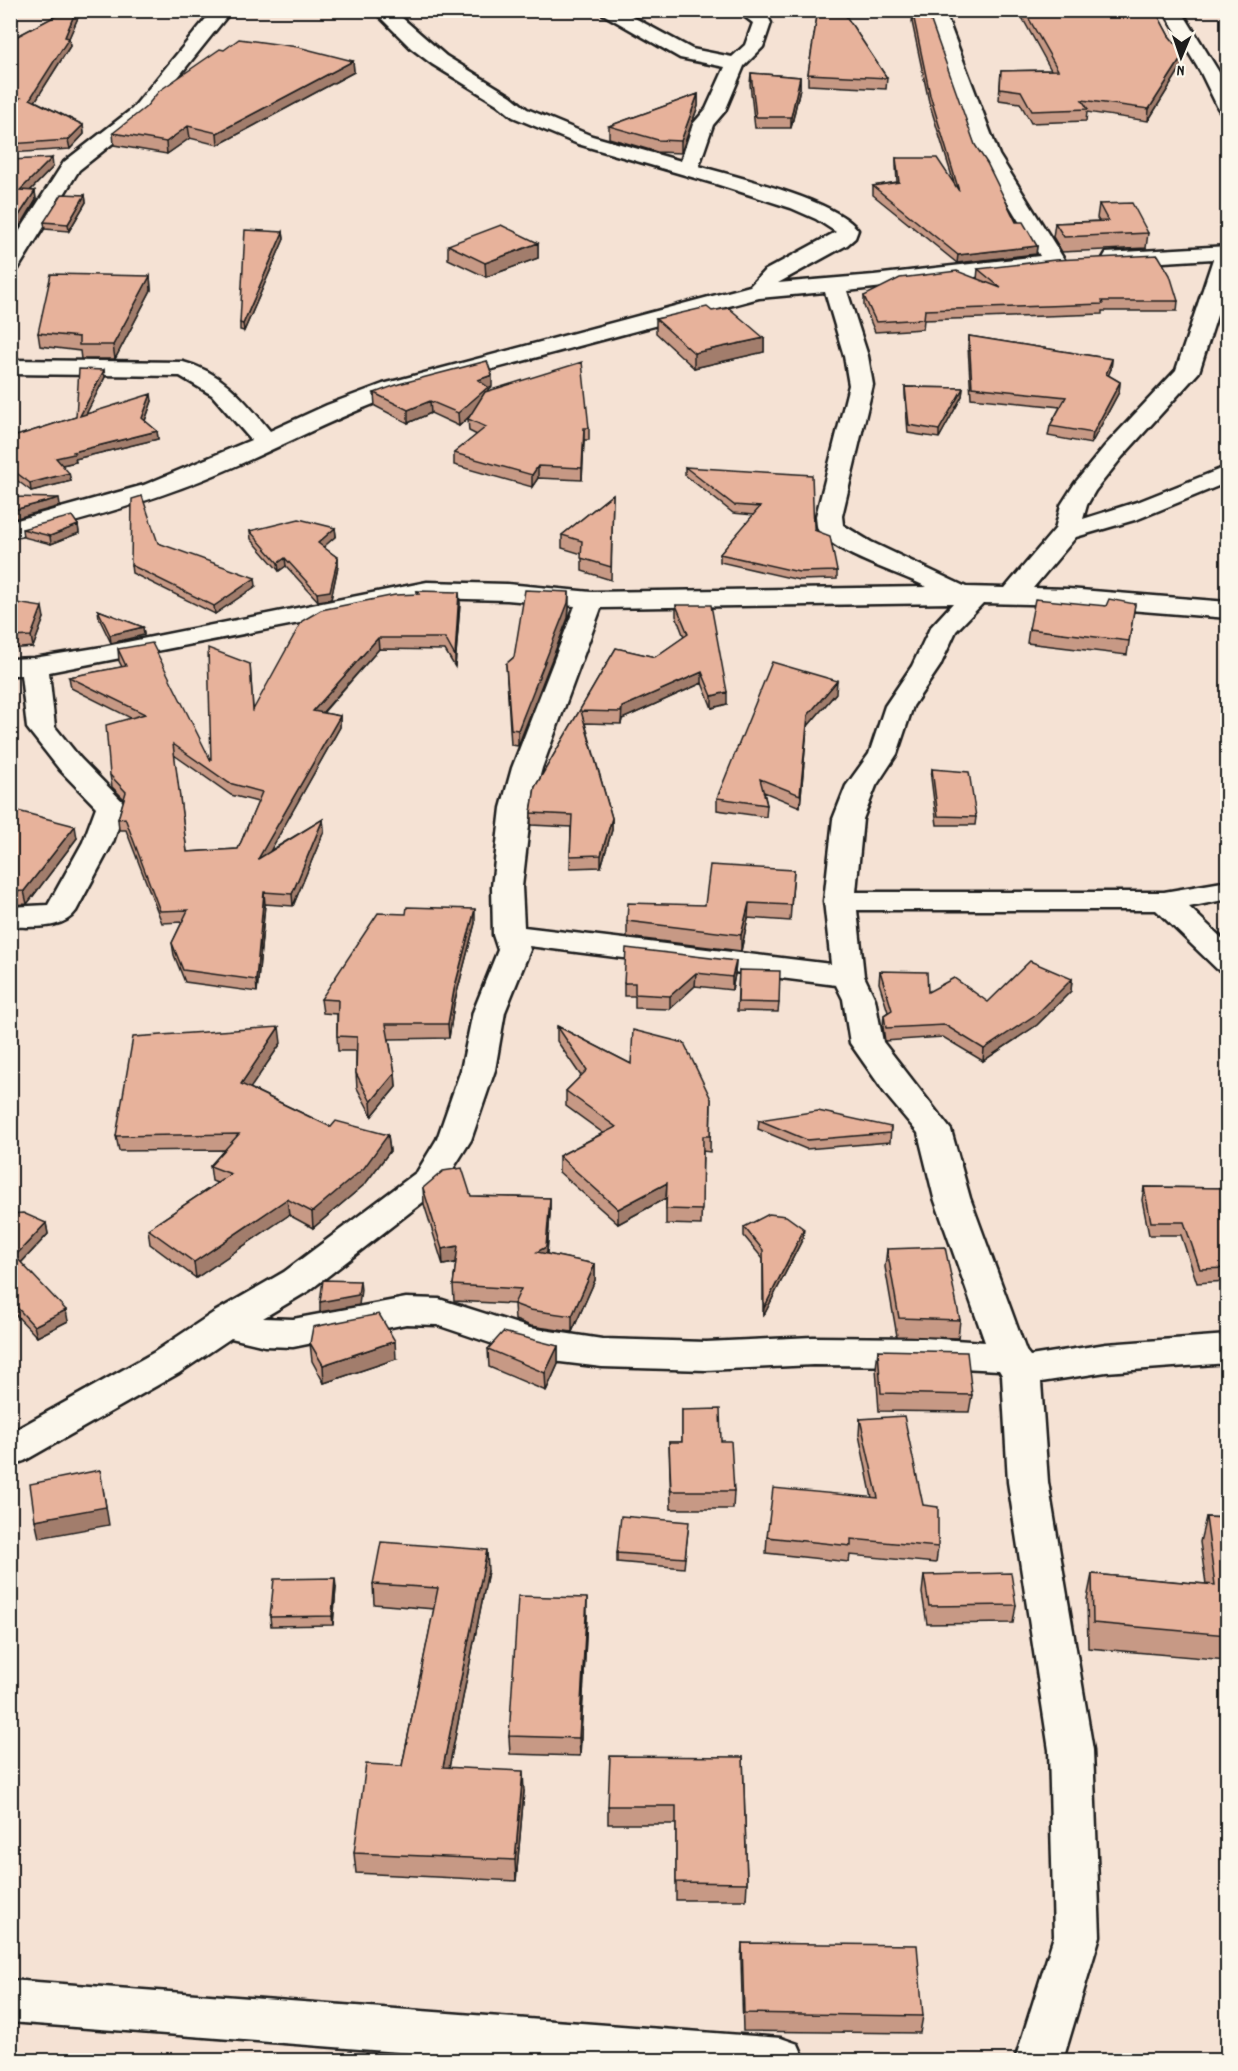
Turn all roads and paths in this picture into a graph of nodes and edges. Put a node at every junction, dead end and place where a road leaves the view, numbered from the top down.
1 (223, 10) edge
2 (382, 10) edge
3 (605, 10) edge
4 (745, 10) edge
5 (935, 10) edge
6 (1172, 10) edge
7 (736, 63) junction
8 (1227, 108) edge
9 (80, 157) junction
10 (57, 159) dead end
11 (688, 169) junction
12 (1227, 252) edge
13 (1053, 261) junction
14 (10, 264) edge
15 (834, 285) junction
16 (758, 291) junction
17 (10, 367) edge
18 (266, 443) junction
19 (1227, 473) edge
20 (10, 530) edge
21 (1067, 531) junction
22 (968, 596) junction
23 (1012, 596) junction
24 (591, 600) junction
25 (1227, 610) edge
26 (22, 666) edge
27 (1227, 890) edge
28 (840, 901) junction
29 (1164, 901) junction
30 (10, 917) edge
31 (509, 935) junction
32 (1227, 962) edge
33 (848, 976) junction
34 (226, 1323) junction
35 (1227, 1349) edge
36 (1015, 1364) junction
37 (10, 1450) edge
38 (10, 2001) edge
39 (781, 2061) edge
40 (1039, 2061) edge

1 - 9 street
2 - 11 street
3 - 7 street
4 - 7 street
5 - 13 street
6 - 8 street
7 - 11 street
9 - 10 street
9 - 14 street
11 - 16 street
12 - 13 street
12 - 21 street
13 - 15 street
15 - 16 street
15 - 22 street
16 - 18 street
17 - 18 street
18 - 20 street
19 - 21 street
21 - 23 street
22 - 23 street
22 - 24 street
22 - 28 street
23 - 25 street
24 - 26 street
24 - 31 street
26 - 30 street
27 - 29 street
28 - 29 street
28 - 33 street
29 - 32 street
31 - 33 street
31 - 34 street
33 - 36 street
34 - 36 street
34 - 37 street
35 - 36 street
36 - 40 street
38 - 39 street

